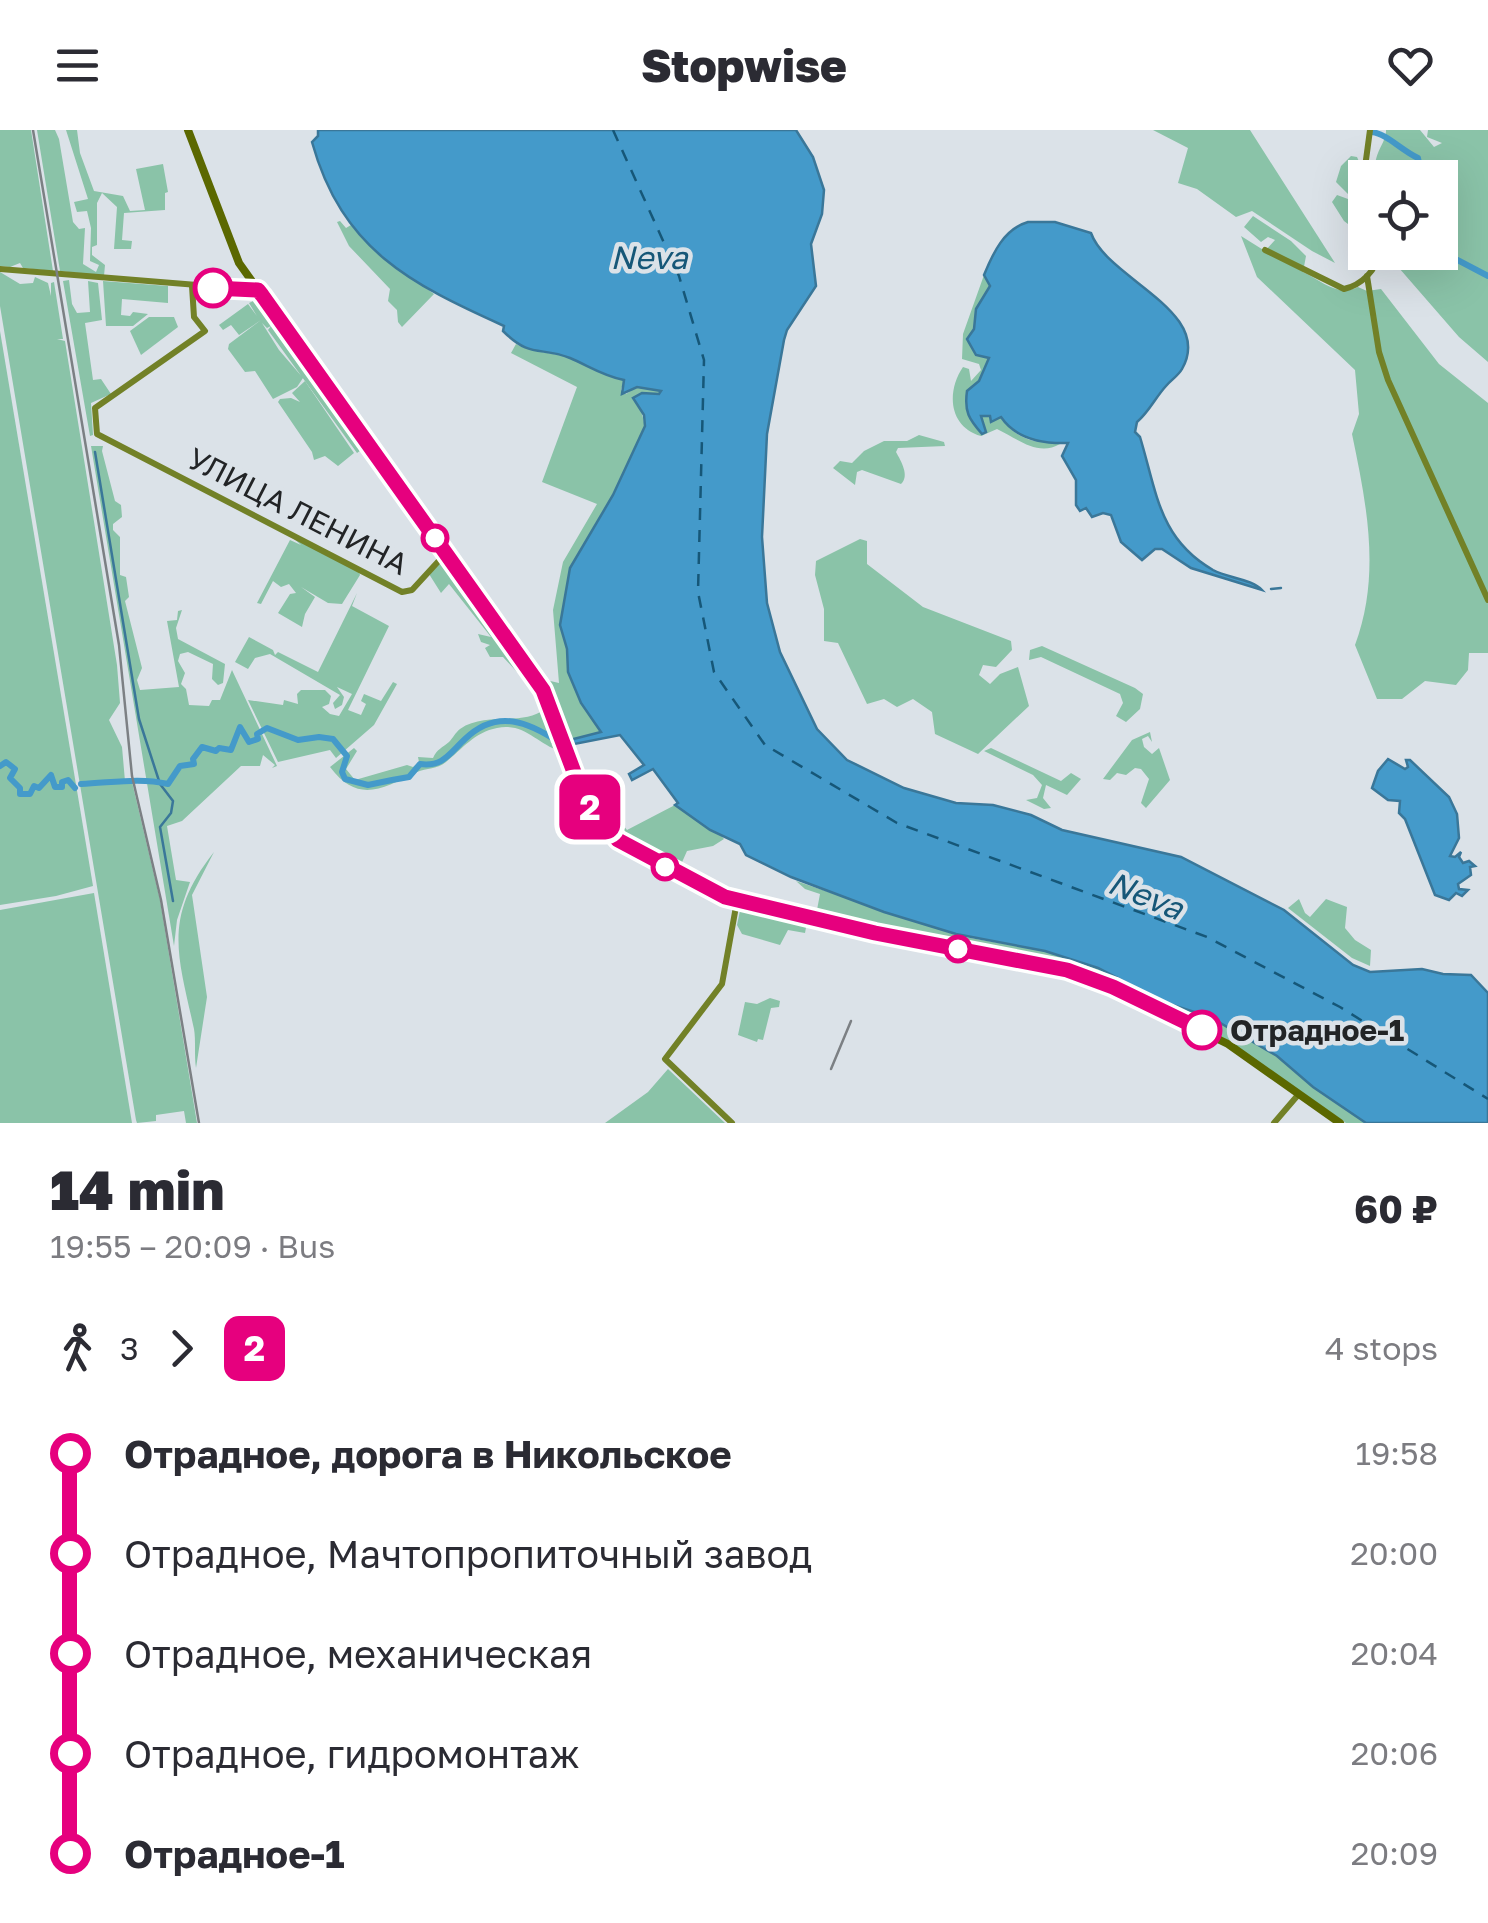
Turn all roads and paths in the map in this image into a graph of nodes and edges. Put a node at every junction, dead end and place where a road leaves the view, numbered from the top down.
1 (188, 130) edge
2 (1370, 130) edge
3 (1365, 160) edge
4 (1265, 250) dead end
5 (0, 269) edge
6 (1372, 270) edge
7 (1367, 276) junction
8 (192, 286) junction
9 (258, 290) junction
10 (446, 554) junction
11 (1488, 600) edge
12 (737, 901) junction
13 (1298, 1096) junction
14 (732, 1123) edge
15 (1274, 1123) edge
16 (1340, 1123) edge

1 - 9 main road
2 - 3 street
4 - 7 street
5 - 8 street
6 - 7 street
7 - 11 street
8 - 9 street
8 - 10 street, УЛИЦА ЛЕНИНА
9 - 10 main road
10 - 12 main road
12 - 13 main road
12 - 14 street
13 - 15 street
13 - 16 main road

